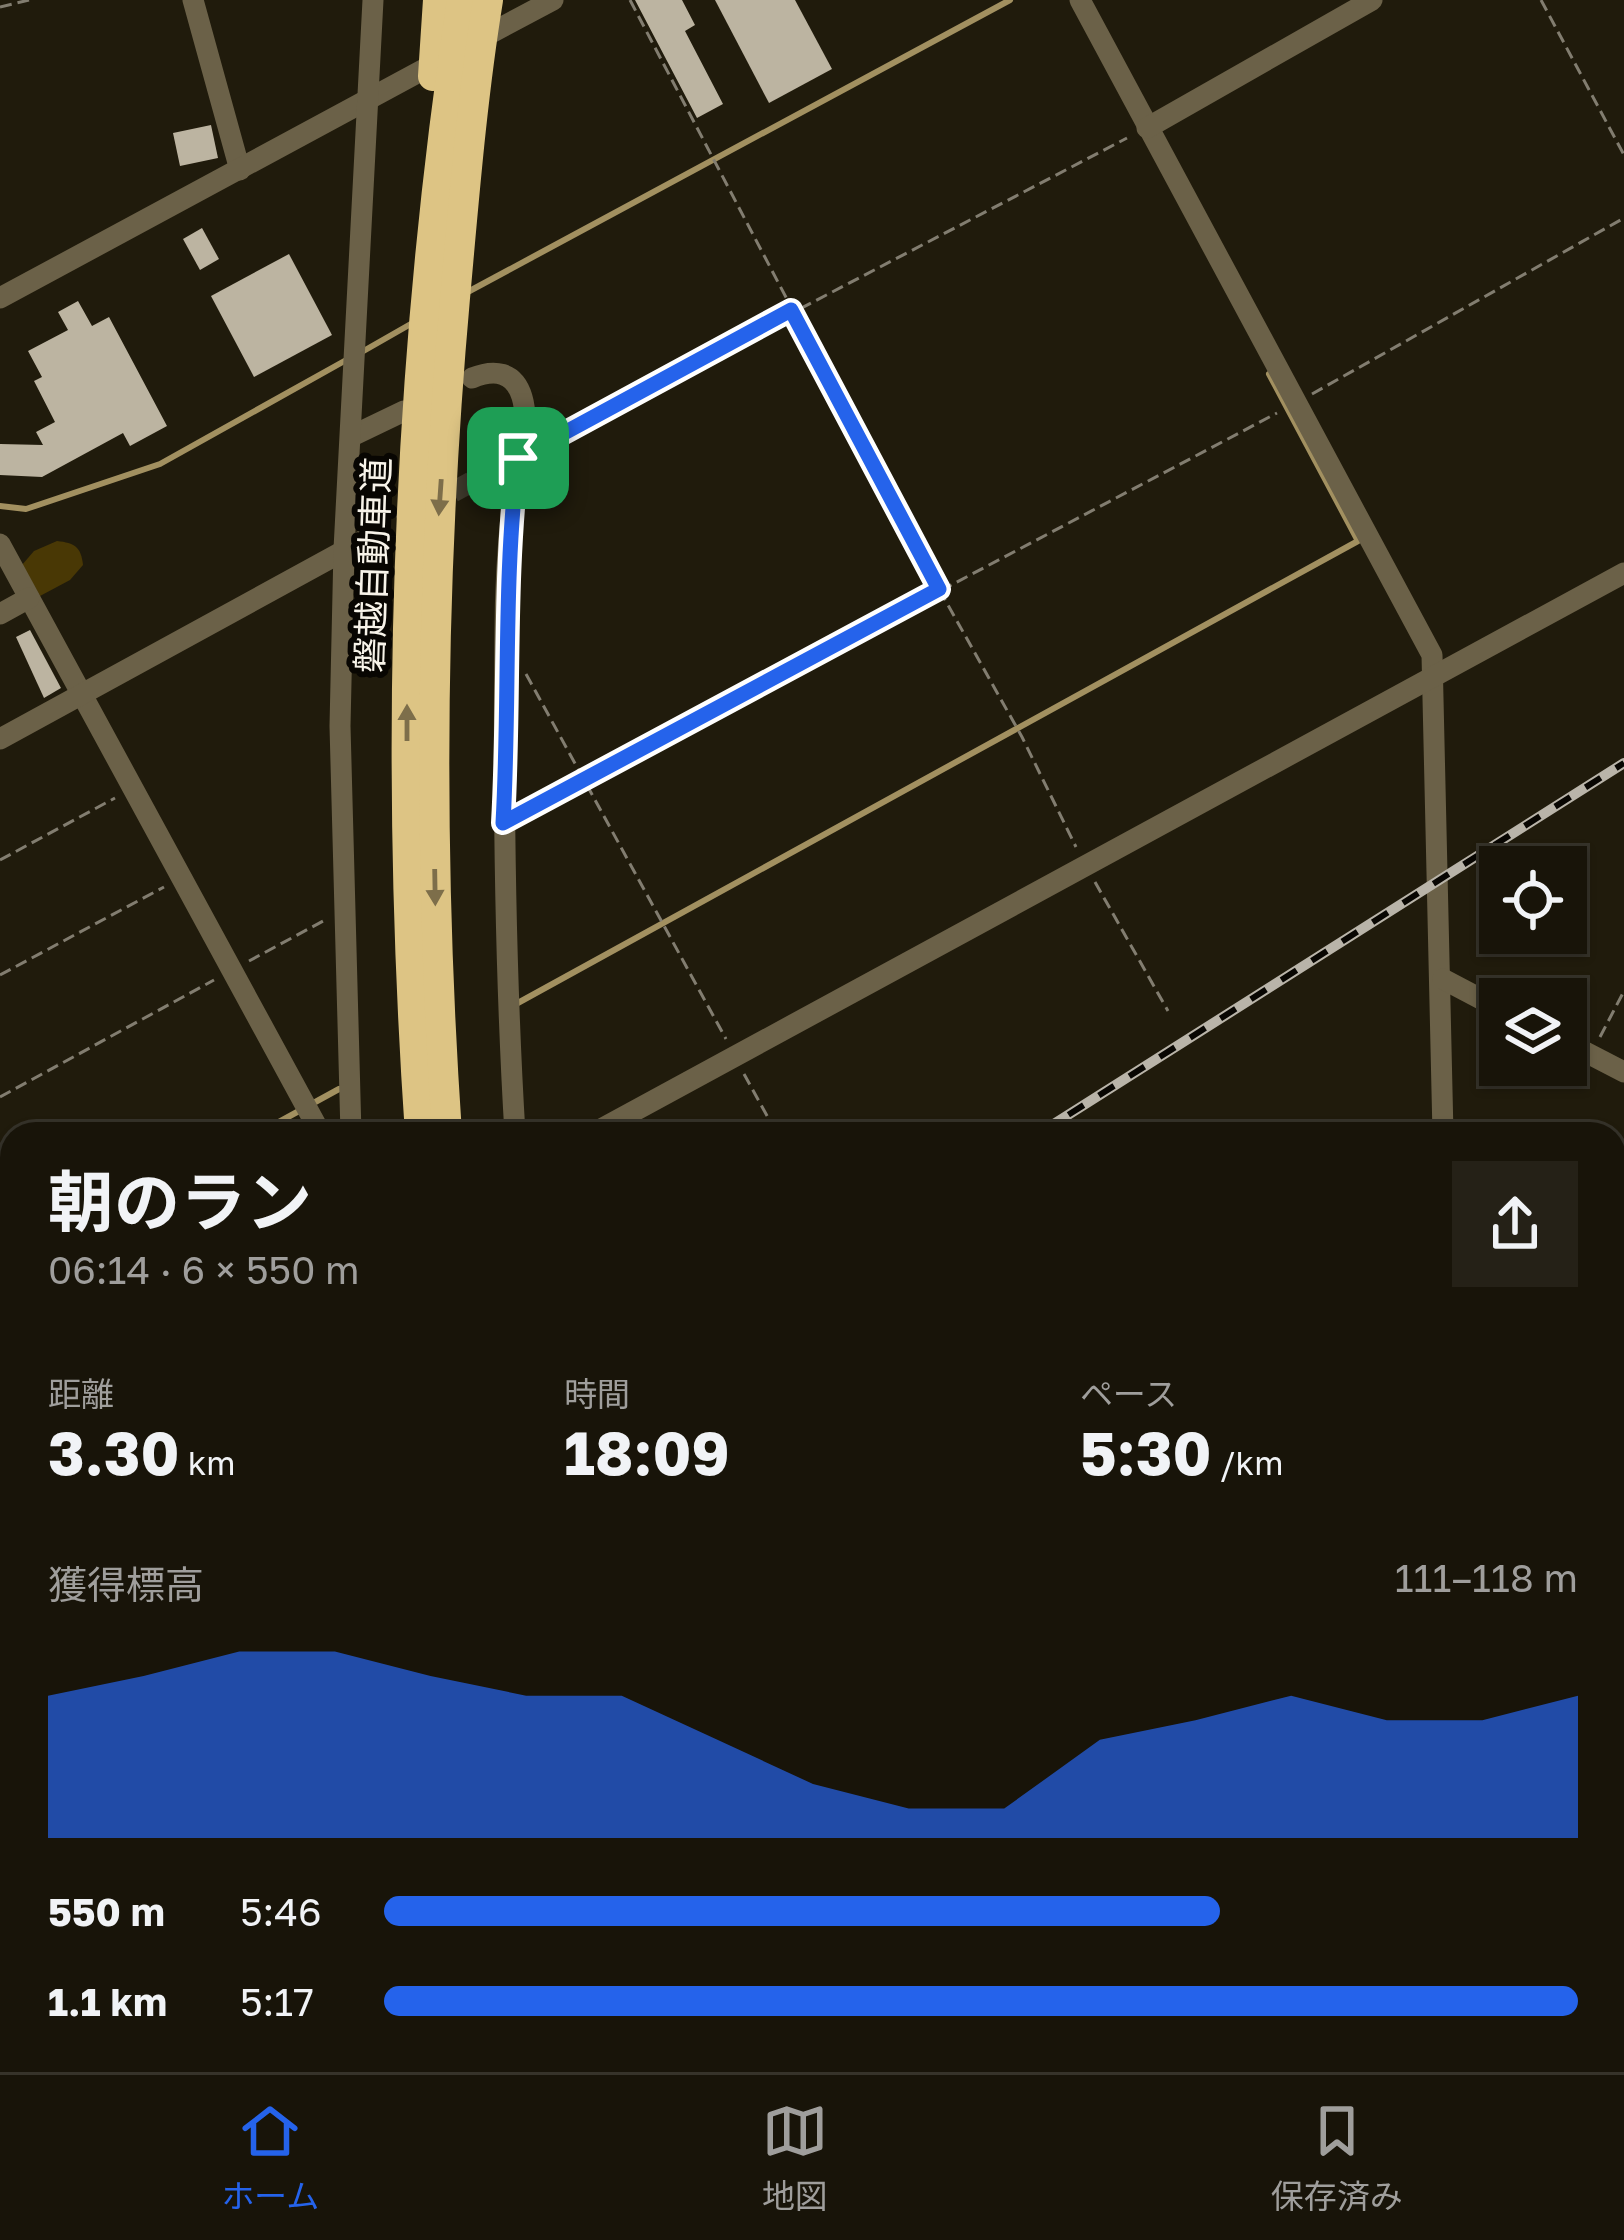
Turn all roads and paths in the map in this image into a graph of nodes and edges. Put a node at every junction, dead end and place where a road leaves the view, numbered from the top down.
1 (29, 0) edge
2 (193, 0) edge
3 (374, 0) edge
4 (438, 0) edge
5 (553, 0) edge
6 (629, 0) edge
7 (1080, 0) edge
8 (1372, 0) edge
9 (1541, 0) edge
10 (491, 3) edge
11 (0, 7) edge
12 (446, 40) junction
13 (365, 101) junction
14 (1147, 128) junction
15 (1125, 139) dead end
16 (1624, 155) edge
17 (240, 170) junction
18 (450, 203) junction
19 (1624, 218) edge
20 (0, 298) edge
21 (791, 310) junction
22 (460, 379) junction
23 (411, 403) junction
24 (1298, 403) junction
25 (1274, 415) dead end
26 (352, 436) junction
27 (518, 458) junction
28 (488, 473) tunnel mouth
29 (371, 536) tunnel mouth
30 (0, 544) edge
31 (344, 549) junction
32 (1624, 573) edge
33 (939, 589) junction
34 (29, 598) junction
35 (0, 614) edge
36 (527, 676) dead end
37 (1436, 676) junction
38 (85, 695) junction
39 (1022, 737) dead end
40 (0, 739) edge
41 (584, 776) junction
42 (133, 788) junction
43 (503, 823) junction
44 (0, 860) edge
45 (182, 878) junction
46 (342, 911) junction
47 (232, 971) junction
48 (0, 975) edge
49 (1443, 979) junction
50 (1624, 991) edge
51 (1479, 998) edge
52 (1587, 1053) edge
53 (1591, 1055) junction
54 (735, 1057) junction
55 (1624, 1072) edge
56 (0, 1097) edge
57 (314, 1122) edge
58 (351, 1122) edge
59 (419, 1122) edge
60 (447, 1122) edge
61 (514, 1122) edge
62 (614, 1122) edge
63 (770, 1122) edge
64 (1443, 1122) edge

1 - 11 path
2 - 17 street
3 - 13 street
4 - 12 highway
5 - 13 street
6 - 21 path
7 - 14 street
8 - 14 street
9 - 16 path
10 - 12 highway
10 - 18 highway, 磐越自動車道
12 - 18 highway
13 - 17 street
13 - 26 street
14 - 24 street
15 - 21 path
17 - 20 street
18 - 22 highway, 磐越自動車道
18 - 23 highway, 磐越自動車道
19 - 24 path
21 - 27 path
21 - 33 path
22 - 27 street
22 -> 60 highway, 磐越自動車道
23 - 26 street
59 -> 23 highway, 磐越自動車道
24 - 37 street
25 - 33 path
26 - 31 street
27 - 28 street
27 - 43 street
29 - 31 street
30 - 34 street
31 - 38 street
31 - 46 street
32 - 37 street
33 - 39 path
33 - 41 path
34 - 35 street
34 - 38 street
36 - 41 path
37 - 49 street
37 - 54 street
38 - 40 street
38 - 42 street
41 - 43 path
41 - 54 path
42 - 44 path
42 - 45 street
43 - 61 street
45 - 47 street
45 - 48 path
46 - 47 path
46 - 58 street
47 - 56 path
47 - 57 street
49 - 51 street
49 - 64 street
50 - 53 path
52 - 53 street
53 - 55 street
54 - 62 street
54 - 63 path

